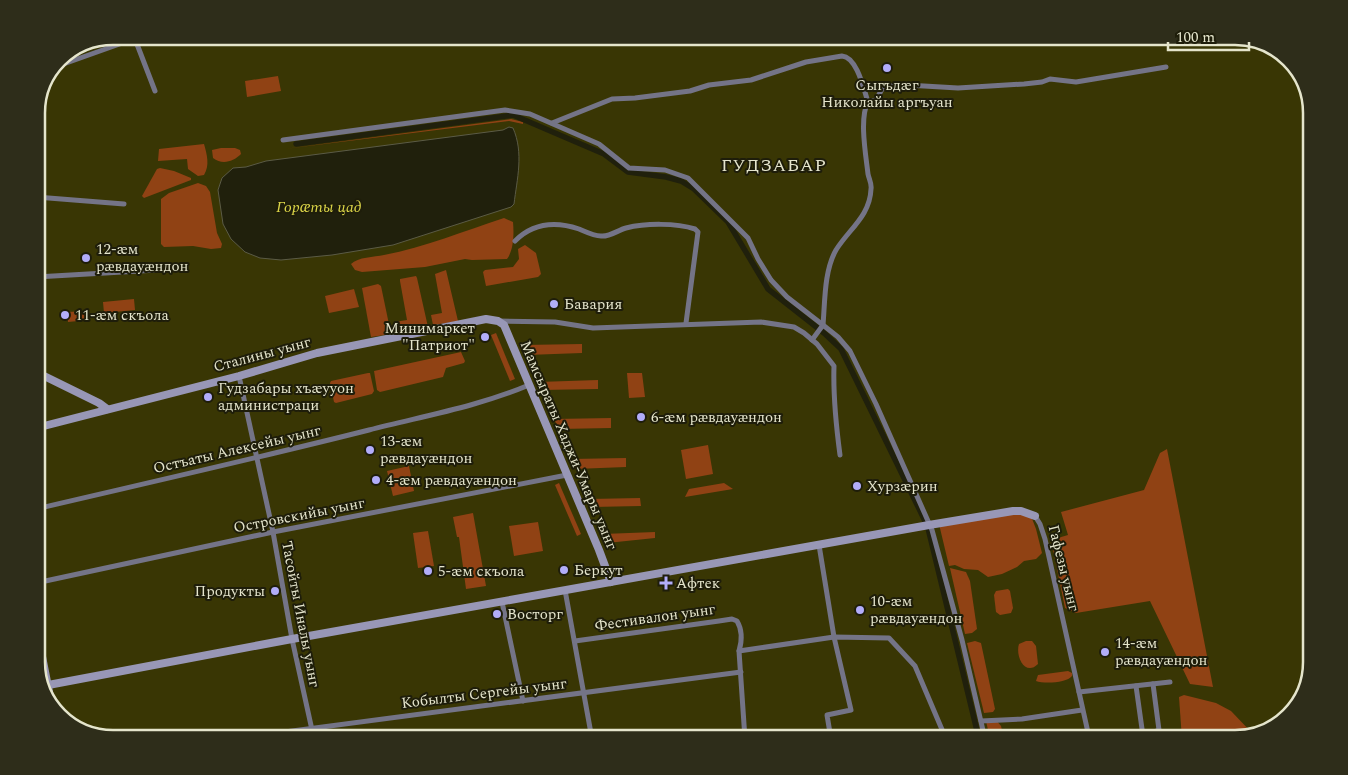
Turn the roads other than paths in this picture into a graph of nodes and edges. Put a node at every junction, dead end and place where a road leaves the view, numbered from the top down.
1 (118, 45) edge
2 (137, 45) edge
3 (68, 63) edge
4 (1166, 67) dead end
5 (155, 90) dead end
6 (868, 102) junction
7 (551, 123) junction
8 (283, 140) dead end
9 (45, 198) edge
10 (124, 204) dead end
11 (515, 241) dead end
12 (156, 270) dead end
13 (45, 276) edge
14 (498, 321) junction
15 (686, 323) junction
16 (822, 326) junction
17 (813, 339) junction
18 (45, 376) edge
19 (239, 376) junction
20 (529, 385) junction
21 (107, 410) junction
22 (45, 426) edge
23 (840, 455) dead end
24 (256, 458) junction
25 (567, 475) junction
26 (45, 507) edge
27 (1035, 516) joint
28 (929, 525) junction
29 (272, 532) junction
30 (819, 545) junction
31 (45, 581) edge
32 (611, 582) junction
33 (565, 590) junction
34 (502, 602) junction
35 (834, 638) junction
36 (292, 639) junction
37 (575, 641) junction
38 (739, 651) junction
39 (741, 672) junction
40 (1170, 682) dead end
41 (1153, 684) junction
42 (49, 685) edge
43 (1136, 686) junction
44 (584, 692) junction
45 (1079, 692) junction
46 (522, 701) junction
47 (1082, 710) junction
48 (981, 721) junction
49 (312, 728) junction
50 (297, 730) edge
51 (590, 730) edge
52 (744, 730) edge
53 (830, 730) edge
54 (942, 730) edge
55 (983, 730) edge
56 (1087, 730) edge
57 (1142, 730) edge
58 (1159, 730) edge

1 - 3 street
2 - 5 street
4 - 6 street
6 - 7 street
6 - 16 street
7 - 8 street
7 - 16 street
9 - 10 street
11 - 15 street
12 - 13 street
14 - 15 street
14 - 19 street, Сталины уынг
14 - 20 street, Мамсыраты Хаджи-Умары уынг
15 - 17 street
16 - 17 street
16 - 28 street
17 - 23 street
18 - 21 street
19 - 21 street, Сталины уынг
19 - 24 street, Тасойты Иналы уынг
20 - 24 street, Остъаты Алексейы уынг
20 - 25 street, Мамсыраты Хаджи-Умары уынг
21 - 22 street, Сталины уынг
24 - 26 street, Остъаты Алексейы уынг
24 - 29 street, Тасойты Иналы уынг
25 - 29 street, Островскийы уынг
25 - 32 street, Мамсыраты Хаджи-Умары уынг
27 - 28 street, Гафезы уынг
27 - 45 street, Гафезы уынг
28 - 30 street, Гафезы уынг
28 - 48 street
29 - 31 street, Островскийы уынг
29 - 36 street, Тасойты Иналы уынг
30 - 32 street, Гафезы уынг
30 - 35 street
32 - 33 street, Гафезы уынг
33 - 34 street, Гафезы уынг
33 - 37 street
34 - 36 street, Гафезы уынг
34 - 46 street
35 - 38 street
35 - 53 street
35 - 54 street
36 - 42 street, Гафезы уынг
36 - 49 street, Тасойты Иналы уынг
37 - 38 street, Фестивалон уынг
37 - 44 street
38 - 39 street
39 - 44 street, Кобылты Сергейы уынг
39 - 52 street
40 - 41 street
41 - 43 street
41 - 58 street
43 - 45 street
43 - 57 street
44 - 46 street, Кобылты Сергейы уынг
44 - 51 street
45 - 47 street, Гафезы уынг
46 - 49 street, Кобылты Сергейы уынг
47 - 48 street
47 - 56 street, Гафезы уынг
48 - 55 street
49 - 50 street, Кобылты Сергейы уынг

